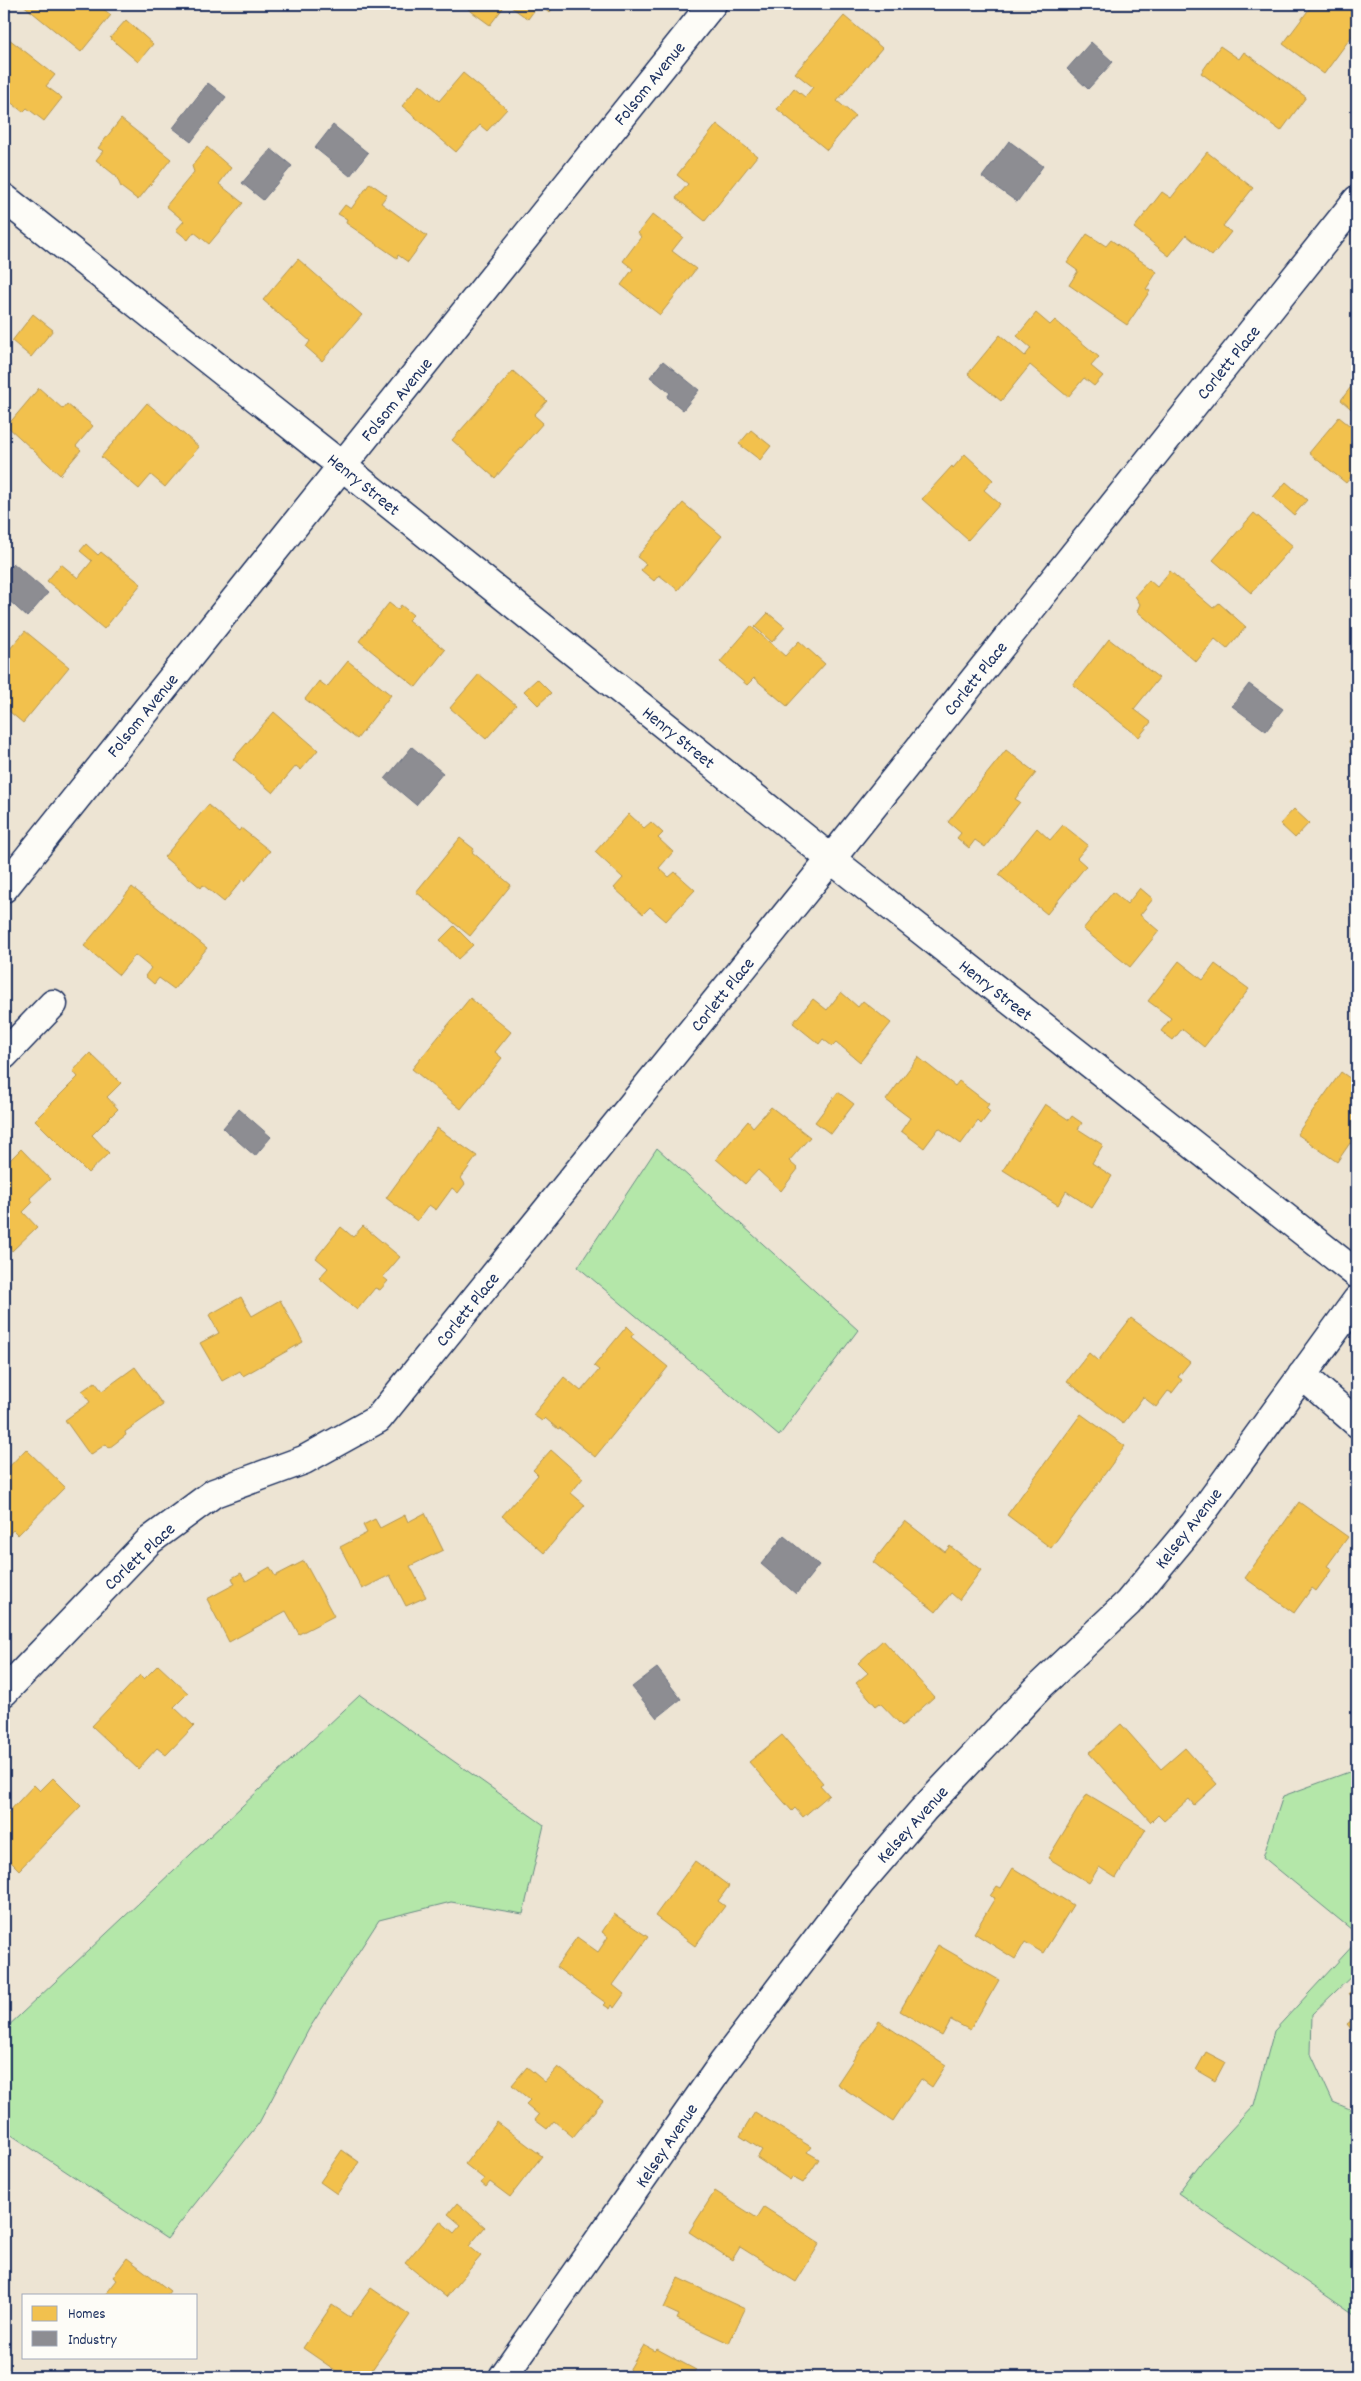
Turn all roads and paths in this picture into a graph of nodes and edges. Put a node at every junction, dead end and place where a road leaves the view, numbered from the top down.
1 (712, 4) edge
2 (4, 198) edge
3 (1357, 200) edge
4 (342, 466) junction
5 (831, 859) junction
6 (4, 888) edge
7 (53, 1004) dead end
8 (4, 1055) edge
9 (1357, 1274) edge
10 (1357, 1300) edge
11 (1302, 1375) junction
12 (1357, 1423) edge
13 (4, 1692) edge
14 (503, 2377) edge

1 - 4 street, Folsom Avenue
2 - 4 street, Henry Street
3 - 5 street, Corlett Place
4 - 5 street, Henry Street
4 - 6 street, Folsom Avenue
5 - 9 street, Henry Street
5 - 13 street, Corlett Place
7 - 8 street
10 - 11 street, Kelsey Avenue
11 - 12 street
11 - 14 street, Kelsey Avenue

